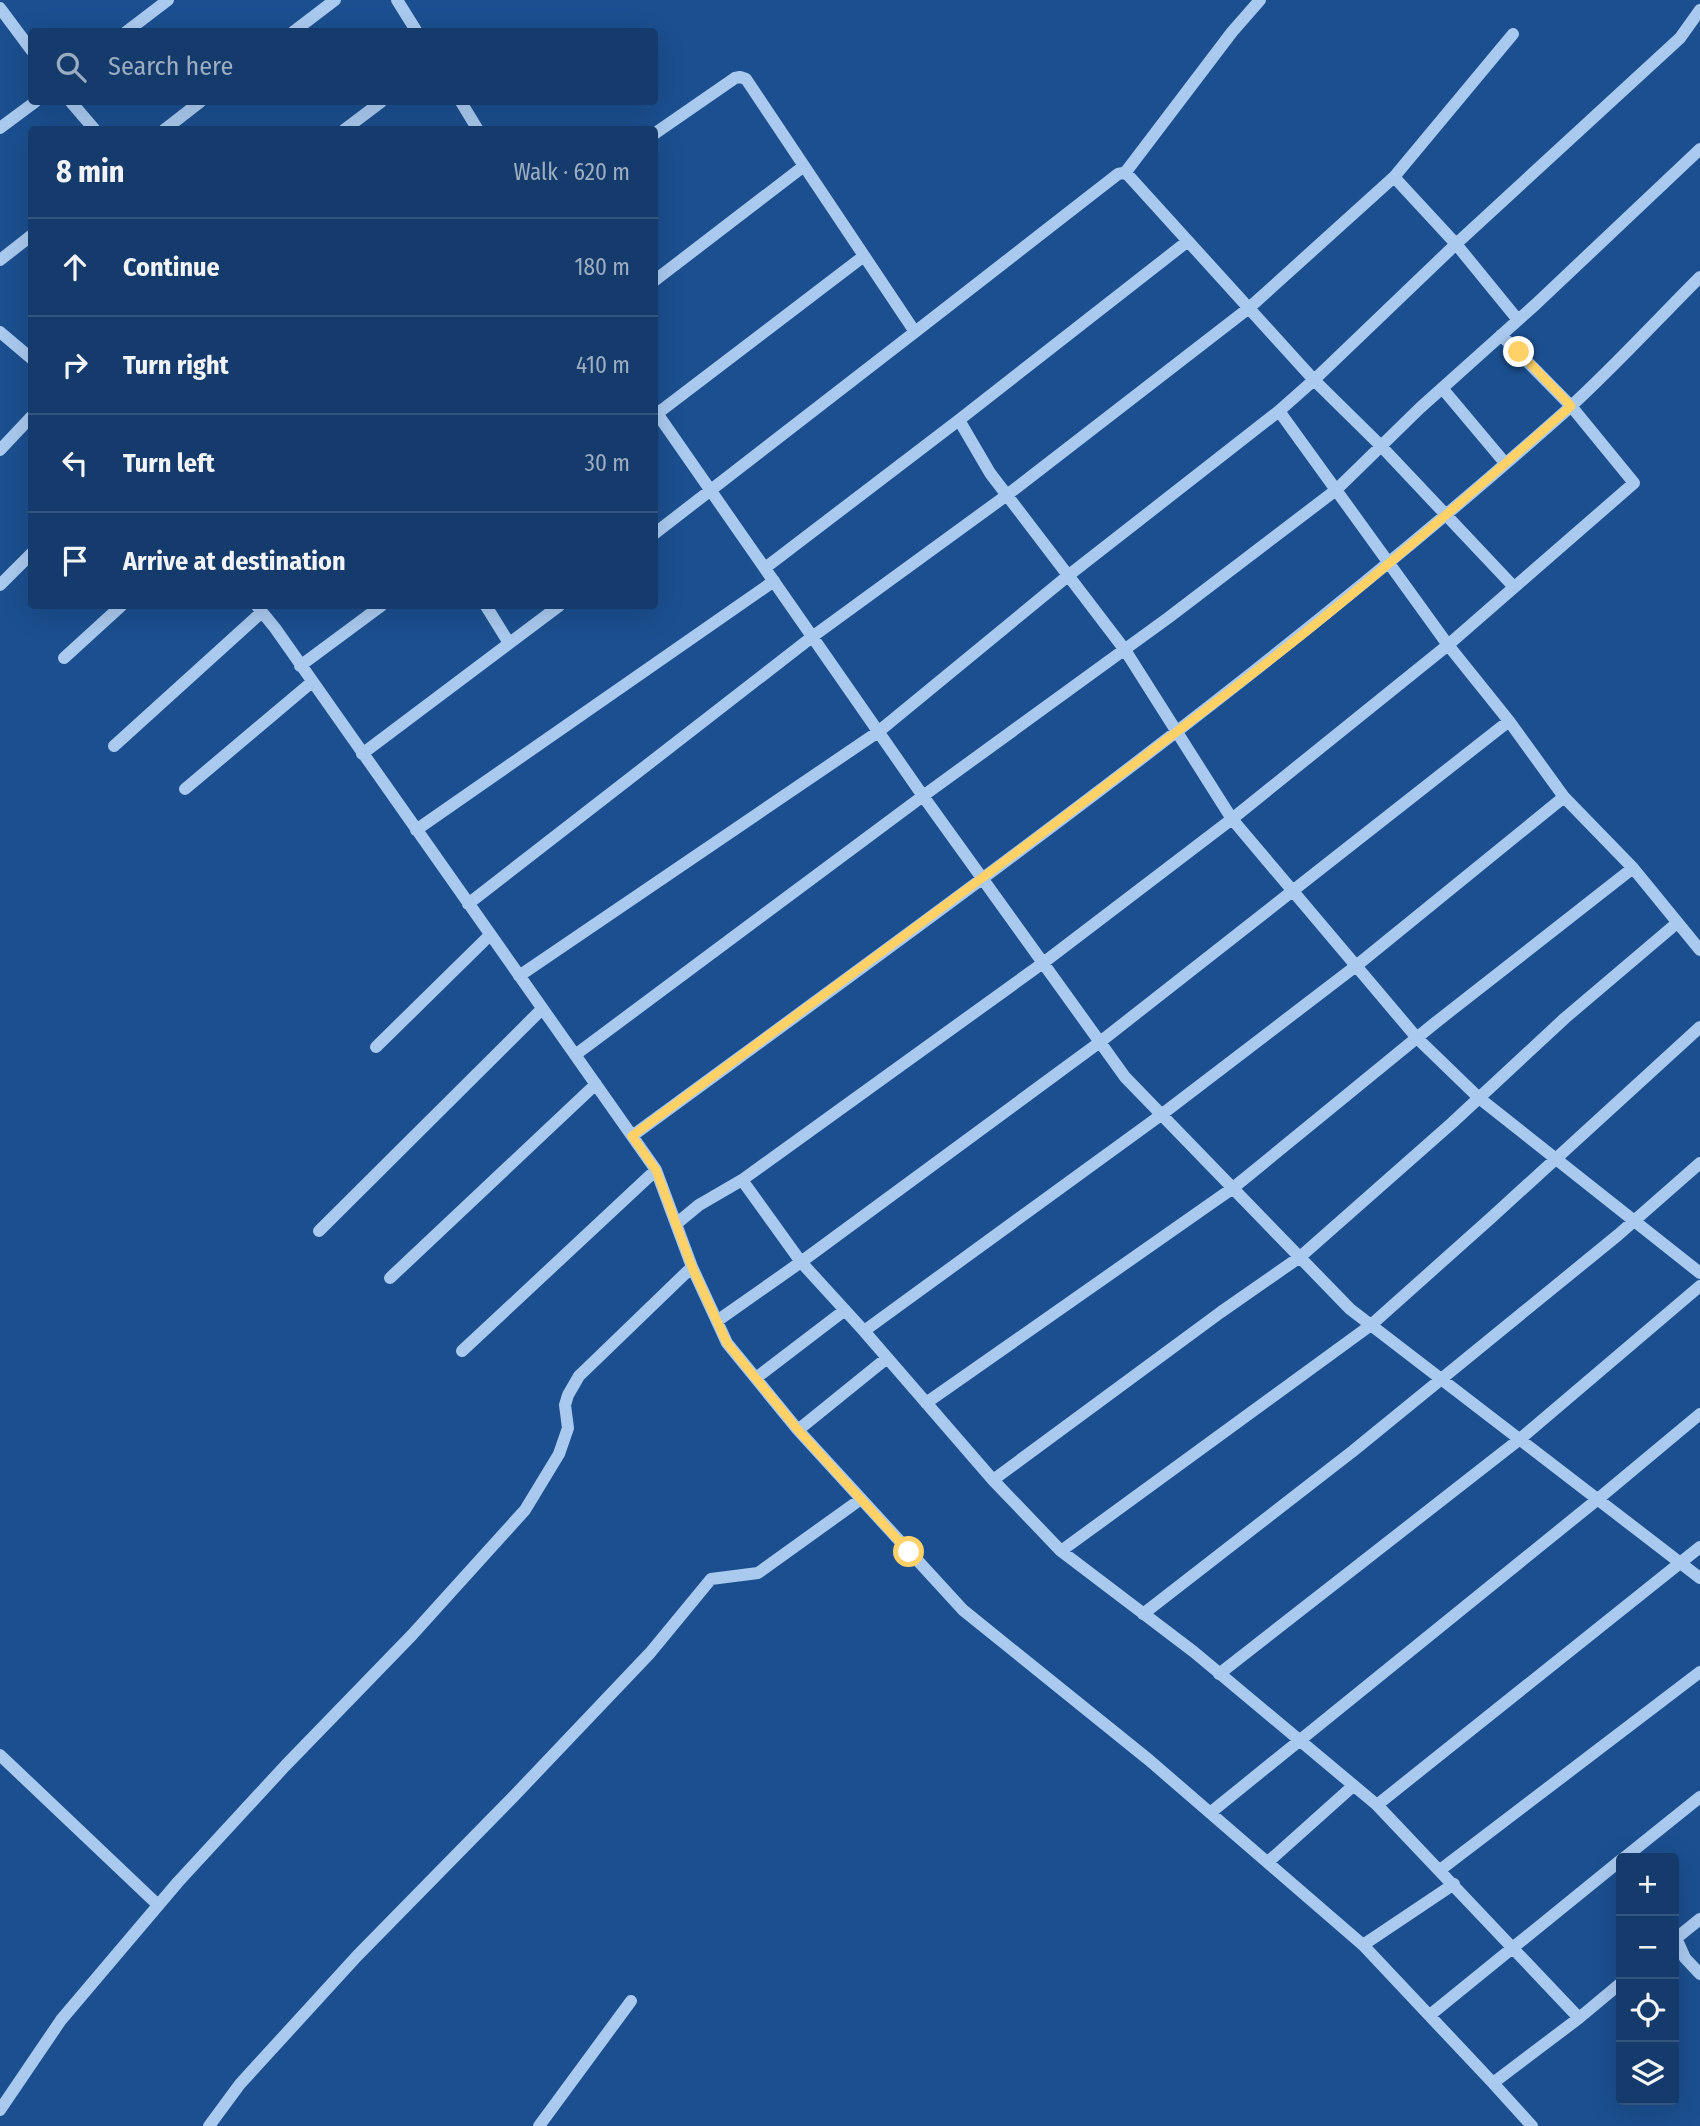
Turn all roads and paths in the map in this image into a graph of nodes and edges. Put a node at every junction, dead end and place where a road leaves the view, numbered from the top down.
1 (168, 0) edge
2 (335, 0) edge
3 (397, 0) edge
4 (1259, 0) edge
5 (0, 8) edge
6 (1700, 10) edge
7 (131, 28) edge
8 (298, 28) edge
9 (414, 28) edge
10 (1513, 34) dead end
11 (28, 46) edge
12 (31, 105) edge
13 (74, 105) edge
14 (196, 105) edge
15 (377, 105) edge
16 (463, 105) edge
17 (92, 126) edge
18 (169, 126) edge
19 (349, 126) edge
20 (476, 126) edge
21 (0, 128) edge
22 (658, 131) edge
23 (1700, 149) edge
24 (804, 166) junction
25 (1125, 173) junction
26 (1394, 177) junction
27 (28, 237) edge
28 (1188, 241) junction
29 (1456, 244) junction
30 (864, 256) junction
31 (0, 260) edge
32 (1700, 277) edge
33 (658, 278) edge
34 (1249, 308) junction
35 (1518, 320) junction
36 (0, 332) edge
37 (915, 332) junction
38 (1501, 335) junction
39 (28, 356) edge
40 (1314, 380) junction
41 (1441, 388) junction
42 (1571, 406) junction
43 (658, 411) edge
44 (1279, 411) junction
45 (658, 416) edge
46 (28, 420) edge
47 (959, 420) junction
48 (1381, 446) junction
49 (0, 450) edge
50 (1505, 463) junction
51 (1336, 490) junction
52 (711, 491) junction
53 (1007, 495) junction
54 (1446, 514) junction
55 (658, 531) edge
56 (28, 557) edge
57 (1389, 563) junction
58 (765, 568) junction
59 (1069, 575) junction
60 (774, 581) junction
61 (0, 585) edge
62 (1514, 587) junction
63 (118, 609) edge
64 (259, 609) edge
65 (377, 609) edge
66 (488, 609) edge
67 (555, 609) edge
68 (812, 636) junction
69 (509, 643) junction
70 (1448, 645) junction
71 (1125, 650) junction
72 (64, 658) dead end
73 (300, 666) junction
74 (312, 681) junction
75 (1509, 721) junction
76 (878, 732) junction
77 (1175, 732) junction
78 (114, 746) dead end
79 (362, 754) junction
80 (185, 789) dead end
81 (923, 796) junction
82 (1564, 797) junction
83 (1232, 818) junction
84 (416, 830) junction
85 (1633, 868) junction
86 (983, 879) junction
87 (1293, 890) junction
88 (468, 904) junction
89 (1677, 923) junction
90 (490, 935) junction
91 (1700, 950) edge
92 (1043, 962) junction
93 (1356, 966) junction
94 (519, 975) junction
95 (542, 1009) junction
96 (1700, 1027) edge
97 (1417, 1038) junction
98 (1100, 1042) junction
99 (376, 1047) dead end
100 (575, 1055) junction
101 (596, 1084) junction
102 (1479, 1098) junction
103 (1161, 1115) junction
104 (632, 1136) junction
105 (1555, 1159) junction
106 (1700, 1163) edge
107 (656, 1170) junction
108 (742, 1180) junction
109 (1233, 1188) junction
110 (1633, 1221) junction
111 (676, 1224) junction
112 (319, 1231) dead end
113 (1300, 1257) junction
114 (801, 1262) junction
115 (692, 1267) junction
116 (1700, 1273) edge
117 (390, 1278) dead end
118 (1700, 1286) edge
119 (845, 1310) junction
120 (717, 1321) junction
121 (1371, 1325) junction
122 (864, 1331) junction
123 (463, 1351) dead end
124 (887, 1358) junction
125 (756, 1378) junction
126 (1440, 1378) junction
127 (926, 1403) junction
128 (1700, 1414) edge
129 (798, 1430) junction
130 (1520, 1439) junction
131 (993, 1480) junction
132 (861, 1499) junction
133 (1598, 1499) junction
134 (1700, 1547) edge
135 (1061, 1551) junction
136 (1682, 1564) junction
137 (1700, 1578) edge
138 (1143, 1614) junction
139 (1700, 1672) edge
140 (1219, 1674) junction
141 (1300, 1739) junction
142 (0, 1755) edge
143 (1353, 1786) junction
144 (1700, 1797) edge
145 (1377, 1805) junction
146 (1210, 1813) junction
147 (1630, 1853) edge
148 (1268, 1862) junction
149 (1616, 1865) edge
150 (1440, 1870) junction
151 (1454, 1884) junction
152 (158, 1905) junction
153 (1700, 1919) edge
154 (1679, 1936) edge
155 (1363, 1945) junction
156 (1513, 1947) junction
157 (1679, 1947) edge
158 (1700, 1974) edge
159 (1616, 1987) edge
160 (631, 2000) dead end
161 (1430, 2015) junction
162 (1579, 2018) junction
163 (1493, 2083) junction
164 (0, 2110) edge
165 (209, 2126) edge
166 (539, 2126) edge
167 (1532, 2126) edge

1 - 7 street
2 - 8 street
3 - 9 street
4 - 25 street
5 - 11 street
6 - 29 street
10 - 26 street
12 - 21 street
13 - 17 street
14 - 18 street
15 - 19 street
16 - 20 street
22 - 24 street
23 - 35 street
24 - 30 street
24 - 33 street
25 - 28 street
25 - 37 street
26 - 29 street
26 - 34 street
27 - 31 street
28 - 34 street
28 - 47 street
29 - 35 street
29 - 40 street
30 - 37 street
30 - 43 street
32 - 42 street
34 - 40 street
34 - 53 street
35 - 38 street
36 - 39 street
37 - 52 street
38 - 41 street
38 - 42 street
40 - 44 street
40 - 48 street
41 - 48 street
41 - 50 street
42 - 50 street
42 - 62 street
44 - 51 street
44 - 59 street
45 - 52 street
46 - 49 street
47 - 53 street
47 - 58 street
48 - 51 street
48 - 54 street
50 - 54 street
51 - 57 street
51 - 71 street
52 - 55 street
52 - 58 street
53 - 59 street
53 - 68 street
54 - 57 street
54 - 62 street
56 - 61 street
57 - 70 street
57 - 77 street
58 - 60 street
59 - 71 street
59 - 76 street
60 - 68 street
60 - 84 street
62 - 70 street
63 - 72 street
64 - 73 street
64 - 78 street
65 - 73 street
66 - 69 street
67 - 69 street
68 - 76 street
68 - 88 street
69 - 79 street
70 - 75 street
70 - 83 street
71 - 77 street
71 - 81 street
73 - 74 street
74 - 79 street
74 - 80 street
75 - 82 street
75 - 87 street
76 - 81 street
76 - 94 street
77 - 83 street
77 - 86 street
79 - 84 street
81 - 86 street
81 - 100 street
82 - 85 street
82 - 93 street
83 - 87 street
83 - 92 street
84 - 88 street
85 - 89 street
85 - 97 street
86 - 92 street
86 - 104 street
87 - 93 street
87 - 98 street
88 - 90 street
89 - 91 street
89 - 102 street
90 - 94 street
90 - 99 street
92 - 98 street
92 - 108 street
93 - 97 street
93 - 103 street
94 - 95 street
95 - 100 street
95 - 112 street
96 - 105 street
97 - 102 street
97 - 109 street
98 - 103 street
98 - 114 street
100 - 101 street
101 - 104 street
101 - 117 street
102 - 105 street
102 - 113 street
103 - 109 street
103 - 122 street
104 - 107 street
105 - 110 street
105 - 121 street
106 - 110 street
107 - 111 street
107 - 123 street
108 - 111 street
108 - 114 street
109 - 113 street
109 - 127 street
110 - 116 street
110 - 126 street
111 - 115 street
113 - 121 street
113 - 131 street
114 - 119 street
114 - 120 street
115 - 120 street
115 - 152 street
118 - 130 street
119 - 122 street
119 - 125 street
120 - 125 street
121 - 126 street
121 - 135 street
122 - 124 street
124 - 127 street
124 - 129 street
125 - 129 street
126 - 130 street
126 - 138 street
127 - 131 street
128 - 133 street
129 - 132 street
130 - 133 street
130 - 140 street
131 - 135 street
132 - 146 street
132 - 165 street
133 - 136 street
133 - 141 street
134 - 136 street
135 - 138 street
136 - 137 street
136 - 145 street
138 - 140 street
139 - 150 street
140 - 141 street
141 - 143 street
141 - 146 street
142 - 152 street
143 - 145 street
143 - 148 street
144 - 147 street
145 - 150 street
146 - 148 street
148 - 155 street
149 - 156 street
150 - 151 street
151 - 155 street
151 - 156 street
152 - 164 street
153 - 154 street
155 - 161 street
156 - 161 street
156 - 162 street
157 - 158 street
159 - 162 street
160 - 166 street
161 - 163 street
162 - 163 street
163 - 167 street

